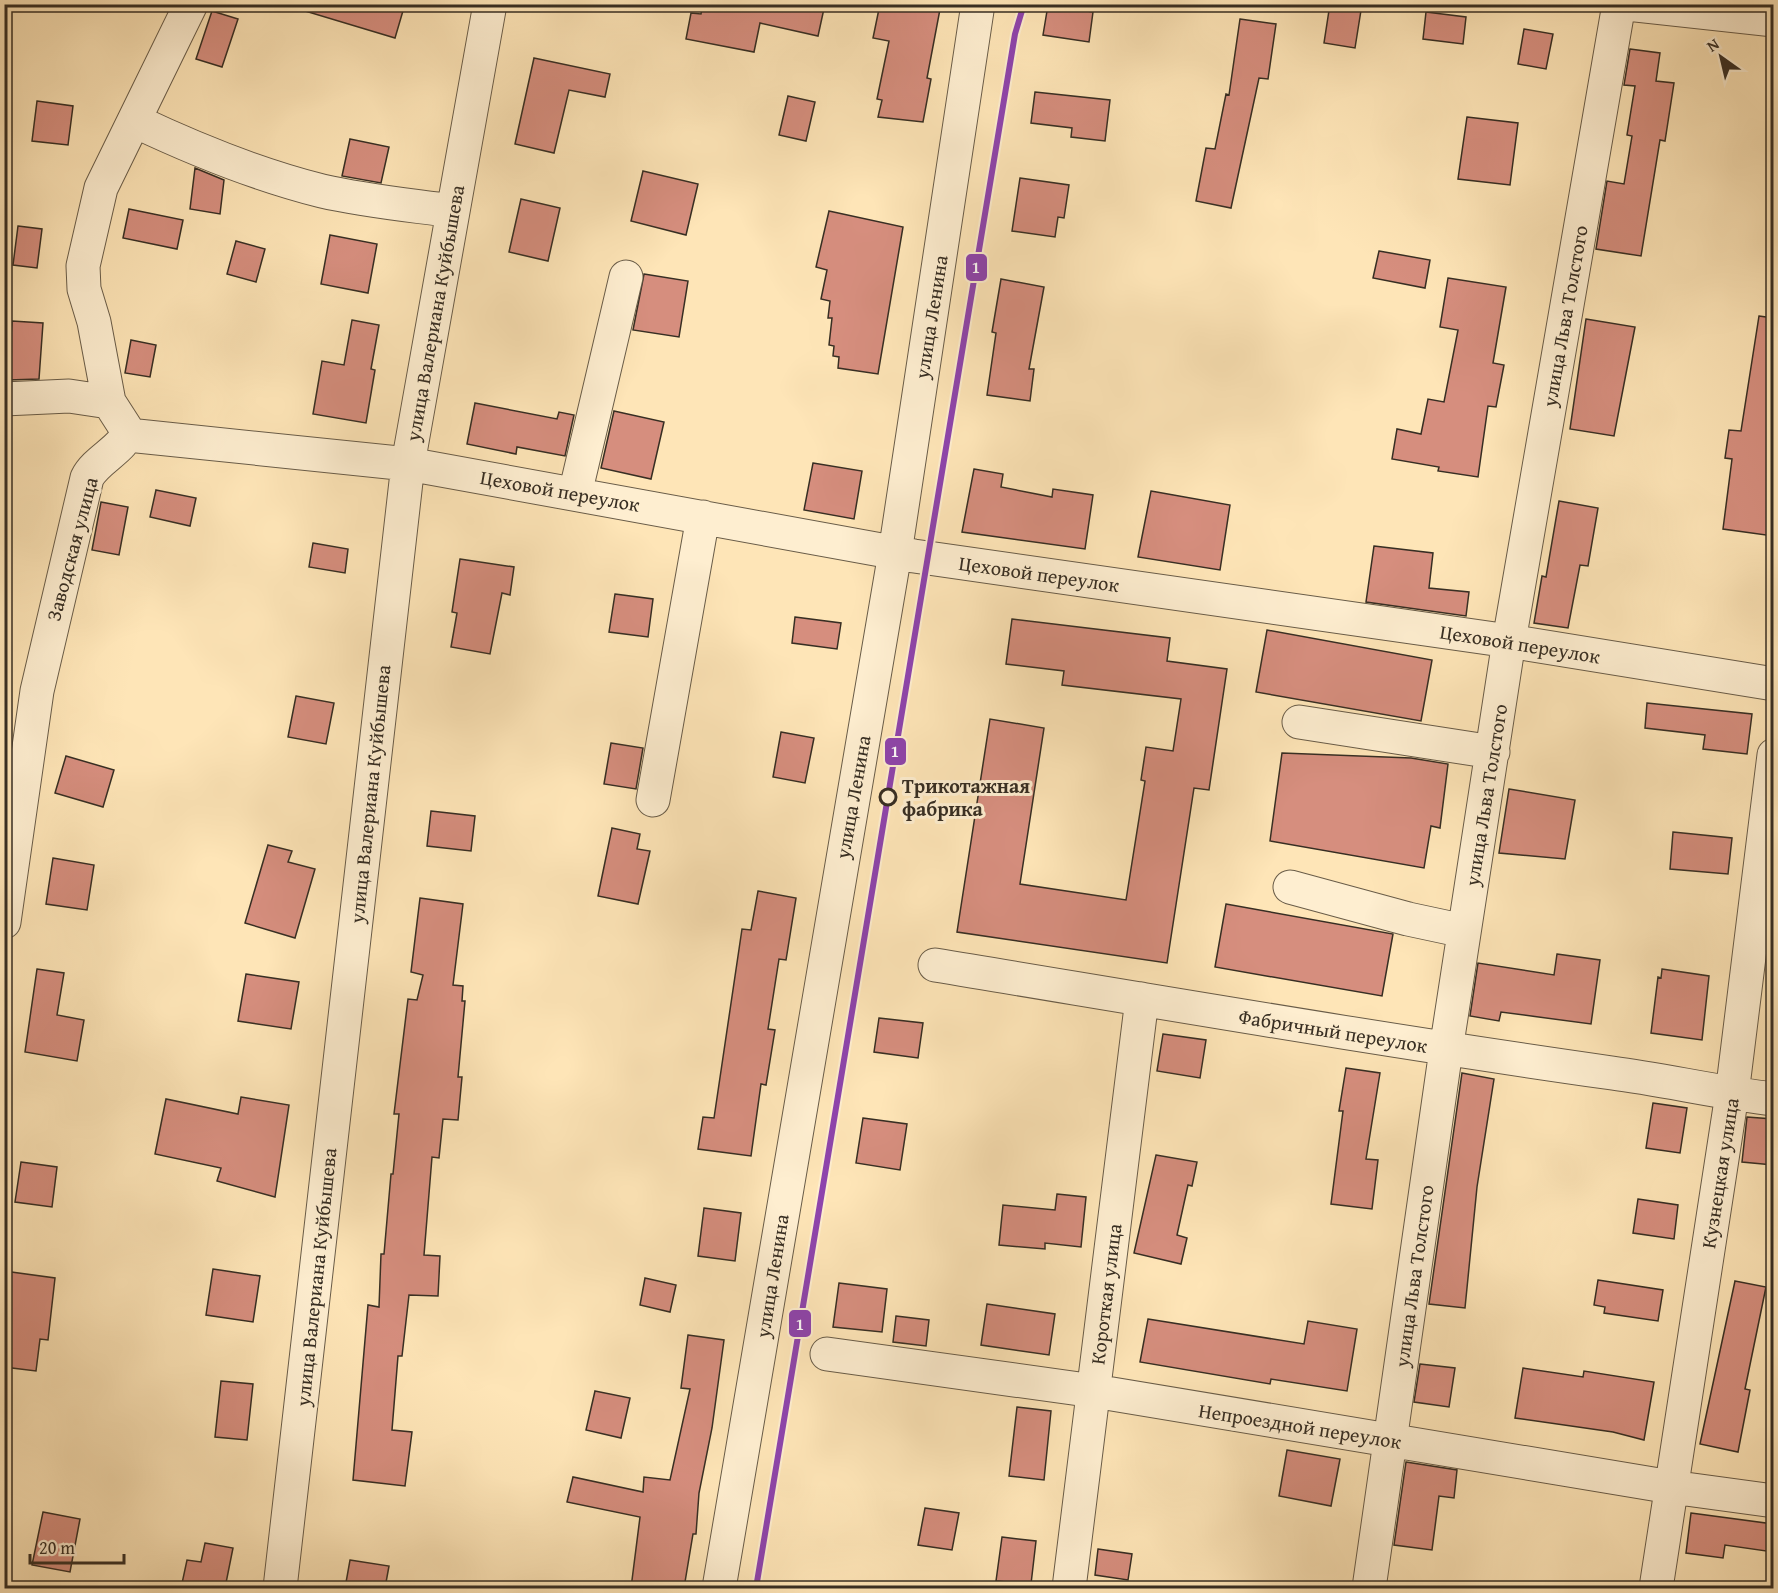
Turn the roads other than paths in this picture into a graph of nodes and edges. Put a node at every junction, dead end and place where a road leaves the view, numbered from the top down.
1 (191, 4) edge
2 (490, 4) edge
3 (978, 4) edge
4 (1619, 4) edge
5 (1626, 4) edge
6 (1773, 21) edge
7 (135, 121) junction
8 (453, 211) junction
9 (626, 277) dead end
10 (4, 399) edge
11 (109, 402) junction
12 (128, 435) junction
13 (408, 464) junction
14 (575, 494) junction
15 (703, 518) junction
16 (895, 553) junction
17 (1509, 641) junction
18 (1773, 684) edge
19 (1299, 722) dead end
20 (1493, 752) junction
21 (1773, 755) edge
22 (653, 800) dead end
23 (1290, 886) dead end
24 (4, 922) edge
25 (1464, 930) junction
26 (935, 965) dead end
27 (1142, 999) junction
28 (1446, 1050) junction
29 (1732, 1094) junction
30 (1773, 1099) edge
31 (826, 1354) dead end
32 (1094, 1391) junction
33 (1390, 1441) junction
34 (1671, 1487) junction
35 (1773, 1501) edge
36 (280, 1588) edge
37 (719, 1588) edge
38 (1069, 1588) edge
39 (1369, 1588) edge
40 (1656, 1588) edge

1 - 7 street
2 - 8 street, улица Валериана Куйбышева
3 - 16 street, улица Ленина
4 - 17 street, улица Льва Толстого
5 - 6 street
7 - 8 street
7 - 11 street
8 - 13 street, улица Валериана Куйбышева
9 - 14 street
10 - 11 street
11 - 12 street
12 - 13 street, Цеховой переулок
12 - 24 street, Заводская улица
13 - 14 street, Цеховой переулок
13 - 36 street, улица Валериана Куйбышева
14 - 15 street, Цеховой переулок
15 - 16 street, Цеховой переулок
15 - 22 street
16 - 17 street, Цеховой переулок
16 - 37 street, улица Ленина
17 - 18 street, Цеховой переулок
17 - 20 street, улица Льва Толстого
19 - 20 street
20 - 25 street, улица Льва Толстого
21 - 29 street, Кузнецкая улица
23 - 25 street
25 - 28 street, улица Льва Толстого
26 - 27 street, Фабричный переулок
27 - 28 street, Фабричный переулок
27 - 32 street, Короткая улица
28 - 29 street, Фабричный переулок
28 - 33 street, улица Льва Толстого
29 - 30 street, Фабричный переулок
29 - 34 street, Кузнецкая улица
31 - 32 street, Непроездной переулок
32 - 33 street, Непроездной переулок
32 - 38 street, Короткая улица
33 - 34 street, Непроездной переулок
33 - 39 street, улица Льва Толстого
34 - 35 street, Непроездной переулок
34 - 40 street, Кузнецкая улица

